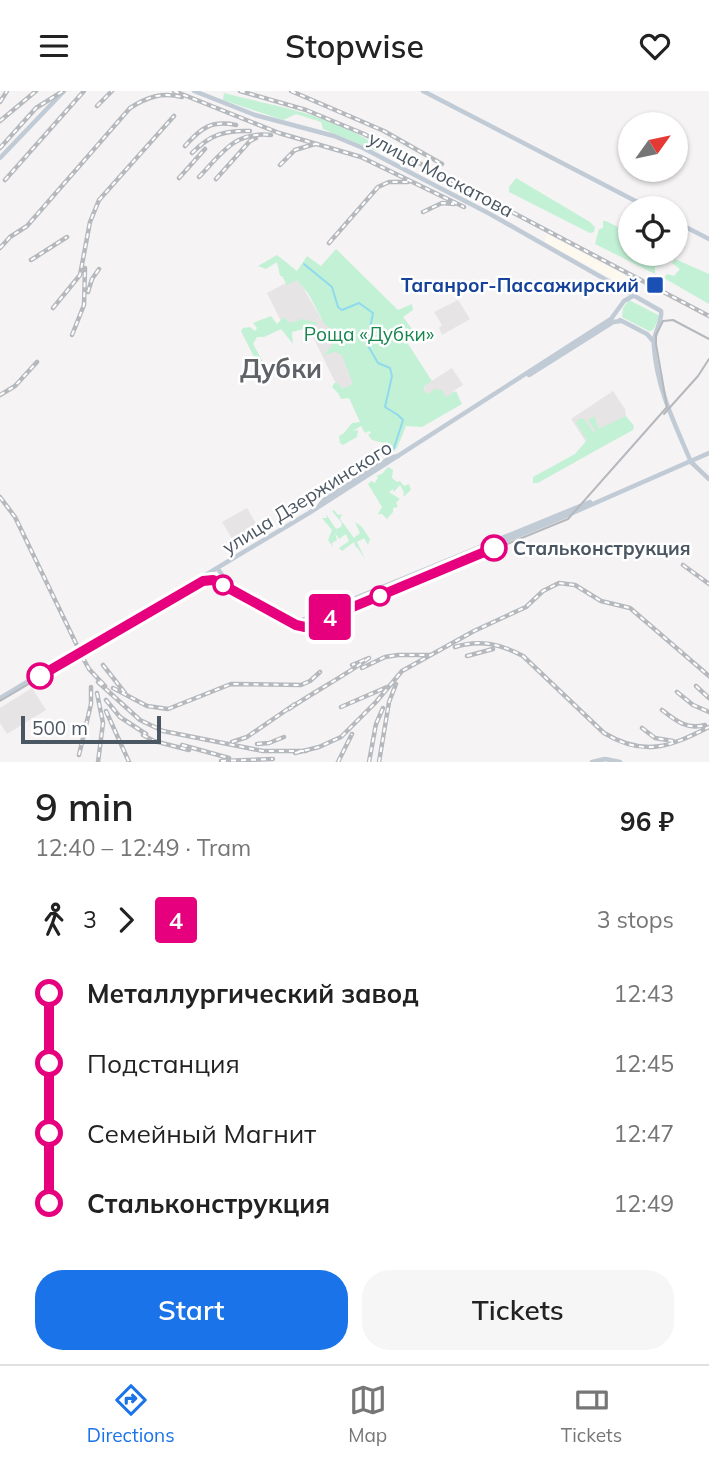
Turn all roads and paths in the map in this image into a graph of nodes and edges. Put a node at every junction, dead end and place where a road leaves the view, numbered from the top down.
1 (64, 91) edge
2 (194, 91) edge
3 (424, 91) edge
4 (0, 158) edge
5 (626, 196) edge
6 (688, 228) edge
7 (709, 239) edge
8 (622, 288) junction
9 (631, 295) junction
10 (624, 301) junction
11 (618, 312) junction
12 (621, 321) junction
13 (656, 329) junction
14 (647, 334) junction
15 (653, 342) junction
16 (518, 379) junction
17 (709, 455) edge
18 (691, 462) junction
19 (709, 479) edge
20 (215, 571) junction
21 (0, 698) edge
22 (592, 762) edge
23 (620, 762) edge

1 - 4 main road
2 - 8 main road, улица Москатова
3 - 5 main road
6 - 7 main road
8 - 9 main road, улица Москатова
8 - 10 main road
9 - 10 main road
9 - 13 main road, улица Москатова
10 - 11 main road
11 - 12 main road
11 - 16 main road, улица Дзержинского
12 - 14 main road
12 - 16 main road, улица Дзержинского
13 - 14 main road
13 - 15 main road
14 - 15 main road
15 - 18 main road
16 - 20 main road, улица Дзержинского
17 - 18 main road
18 - 19 street
18 - 20 main road
20 - 21 main road, улица Дзержинского
22 - 23 street

